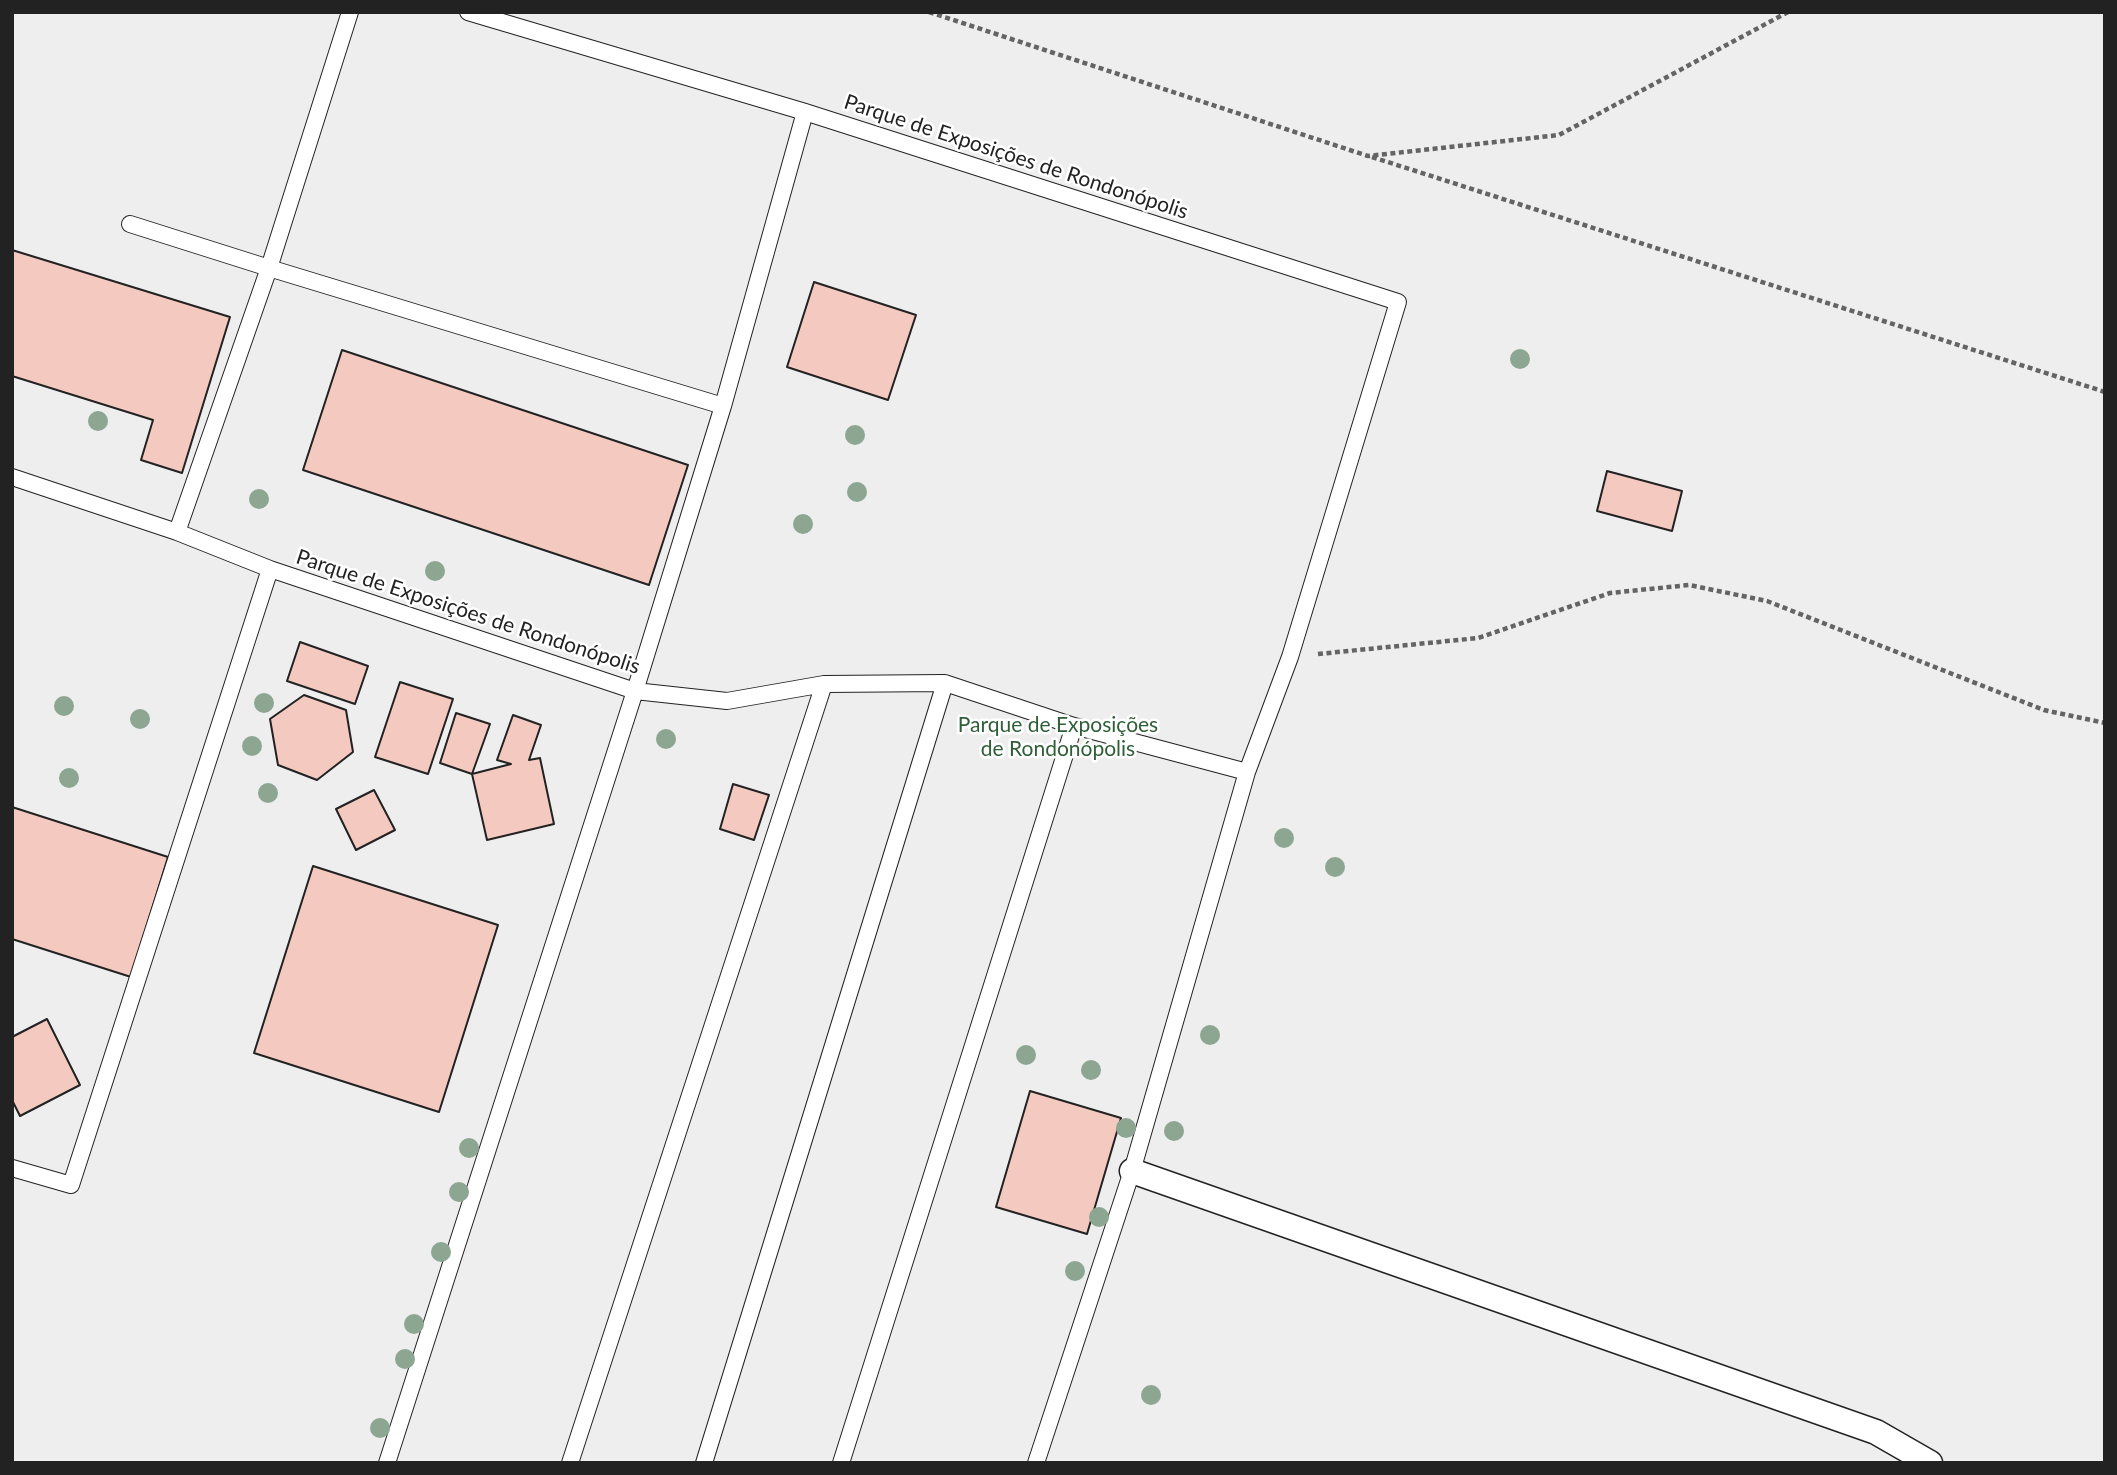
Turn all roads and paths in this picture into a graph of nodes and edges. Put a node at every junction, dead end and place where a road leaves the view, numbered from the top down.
1 (349, 12) edge
2 (468, 12) edge
3 (929, 12) edge
4 (1788, 12) edge
5 (805, 112) junction
6 (1368, 156) junction
7 (130, 223) dead end
8 (269, 268) junction
9 (2105, 392) edge
10 (723, 406) junction
11 (12, 477) edge
12 (177, 532) junction
13 (270, 569) junction
14 (1290, 657) junction
15 (945, 683) junction
16 (824, 684) junction
17 (635, 691) junction
18 (2105, 723) edge
19 (1074, 726) junction
20 (1247, 772) junction
21 (12, 1168) edge
22 (1132, 1171) junction
23 (387, 1463) edge
24 (570, 1463) edge
25 (704, 1463) edge
26 (841, 1463) edge
27 (1036, 1463) edge
28 (1930, 1463) edge

1 - 8 lane
2 - 5 lane, Parque de Exposições de Rondonópolis
3 - 6 path
4 - 6 path
5 - 10 lane
5 - 14 lane, Parque de Exposições de Rondonópolis
6 - 9 path
7 - 8 lane
8 - 10 lane
8 - 12 lane
10 - 17 lane
11 - 12 lane, Parque de Exposições de Rondonópolis
12 - 13 lane, Parque de Exposições de Rondonópolis
13 - 17 lane, Parque de Exposições de Rondonópolis
13 - 21 lane
14 - 18 path
14 - 20 lane, Parque de Exposições de Rondonópolis
15 - 16 lane, Parque de Exposições de Rondonópolis
15 - 19 lane, Parque de Exposições de Rondonópolis
15 - 25 lane
16 - 17 lane, Parque de Exposições de Rondonópolis
16 - 24 lane
17 - 23 lane
19 - 20 lane, Parque de Exposições de Rondonópolis
19 - 26 lane
20 - 22 lane, Parque de Exposições de Rondonópolis
22 - 27 lane, Parque de Exposições de Rondonópolis
22 - 28 street

